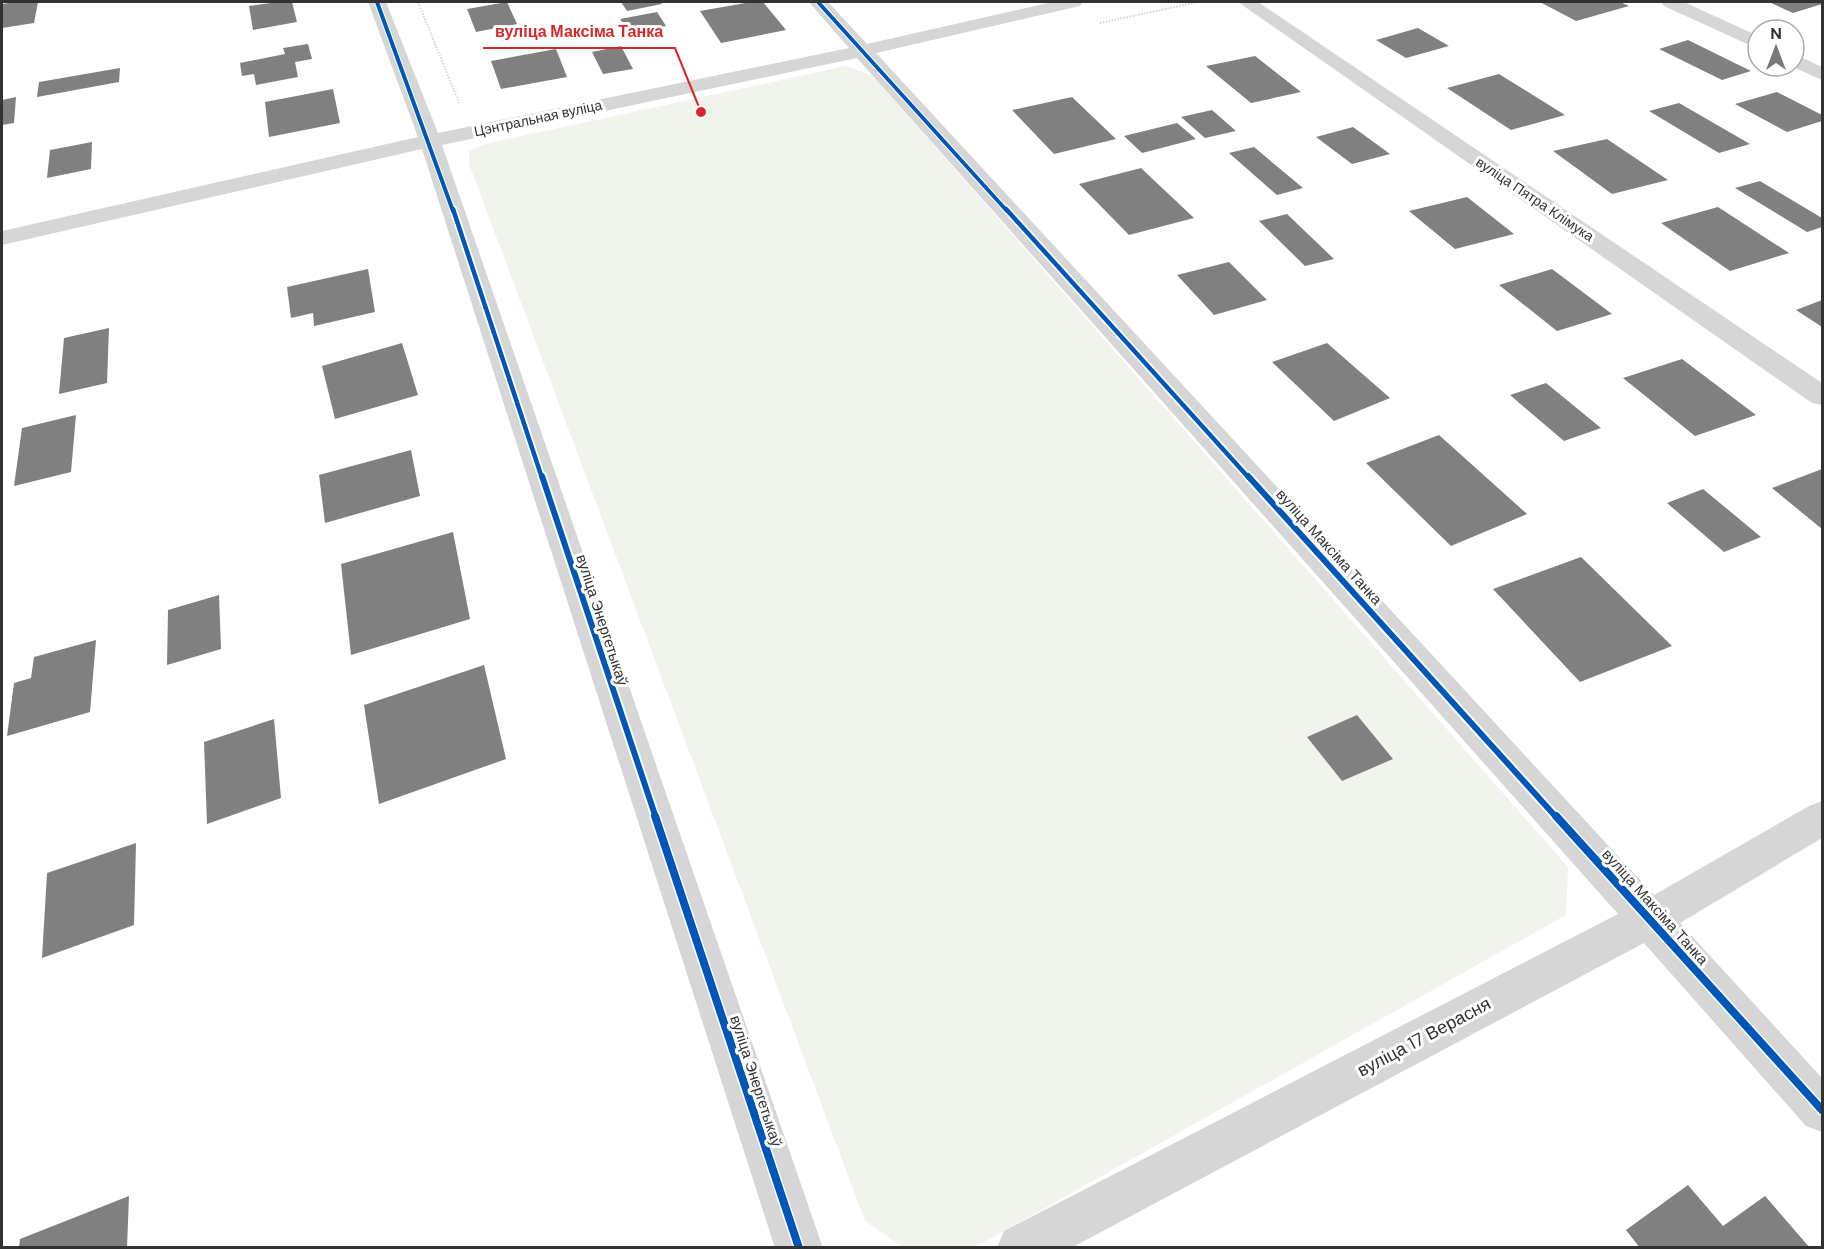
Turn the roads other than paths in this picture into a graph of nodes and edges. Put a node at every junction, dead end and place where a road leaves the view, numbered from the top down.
1 (377, 2) edge
2 (818, 2) edge
3 (1074, 2) edge
4 (1247, 2) edge
5 (1670, 2) edge
6 (1746, 37) edge
7 (861, 51) junction
8 (1806, 66) edge
9 (1822, 74) edge
10 (430, 141) junction
11 (2, 238) edge
12 (1822, 396) edge
13 (1822, 818) edge
14 (1650, 919) junction
15 (1822, 1110) edge
16 (799, 1248) edge
17 (1021, 1248) edge

1 - 10 street, вуліца Энергетыкаў
2 - 7 street, вуліца Максіма Танка
3 - 7 street, Цэнтральная вуліца
4 - 12 street, вуліца Пятра Клімука
5 - 6 street
7 - 10 street, Цэнтральная вуліца
7 - 14 street, вуліца Максіма Танка
8 - 9 street
10 - 11 street, Цэнтральная вуліца
10 - 16 street, вуліца Энергетыкаў
13 - 14 street, вуліца 17 Верасня
14 - 15 street, вуліца Максіма Танка
14 - 17 street, вуліца 17 Верасня

